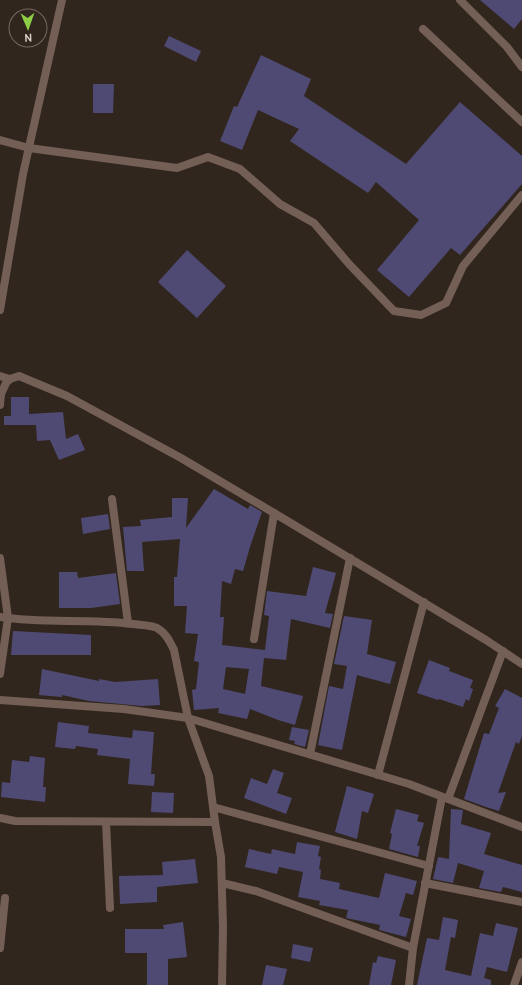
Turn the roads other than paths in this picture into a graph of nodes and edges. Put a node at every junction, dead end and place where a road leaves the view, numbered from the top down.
1 (62, 0) edge
2 (460, 0) edge
3 (424, 29) dead end
4 (522, 54) edge
5 (520, 64) edge
6 (522, 122) edge
7 (0, 140) edge
8 (29, 148) junction
9 (522, 195) edge
10 (0, 310) edge
11 (0, 376) edge
12 (10, 379) junction
13 (0, 404) edge
14 (112, 499) dead end
15 (274, 513) junction
16 (0, 558) edge
17 (350, 558) junction
18 (424, 602) junction
19 (4, 617) edge
20 (128, 623) junction
21 (254, 639) dead end
22 (503, 651) junction
23 (522, 664) edge
24 (0, 674) edge
25 (0, 700) edge
26 (188, 718) junction
27 (310, 754) junction
28 (378, 775) junction
29 (445, 798) junction
30 (213, 807) junction
31 (0, 818) edge
32 (106, 822) junction
33 (215, 822) junction
34 (522, 827) edge
35 (429, 866) junction
36 (222, 883) junction
37 (425, 883) junction
38 (5, 898) dead end
39 (522, 902) edge
40 (110, 908) dead end
41 (0, 948) edge
42 (413, 948) junction
43 (522, 962) edge
44 (222, 985) edge
45 (409, 985) edge
46 (514, 985) edge

1 - 8 street
2 - 5 street
3 - 6 street
4 - 5 street
7 - 8 street
8 - 9 street
8 - 10 street
11 - 12 street
12 - 13 street
12 - 15 street
14 - 20 street
15 - 17 street
15 - 21 street
16 - 19 street
17 - 18 street
17 - 27 street
18 - 22 street
18 - 28 street
19 - 20 street
19 - 24 street
20 - 26 street
22 - 23 street
22 - 29 street
25 - 26 street
26 - 27 street
26 - 30 street
27 - 28 street
28 - 29 street
29 - 34 street
29 - 35 street
30 - 33 street
30 - 35 street
31 - 32 street
32 - 33 street
32 - 40 street
33 - 36 street
35 - 37 street
36 - 42 street
36 - 44 street
37 - 39 street
37 - 42 street
38 - 41 street
42 - 45 street
43 - 46 street

